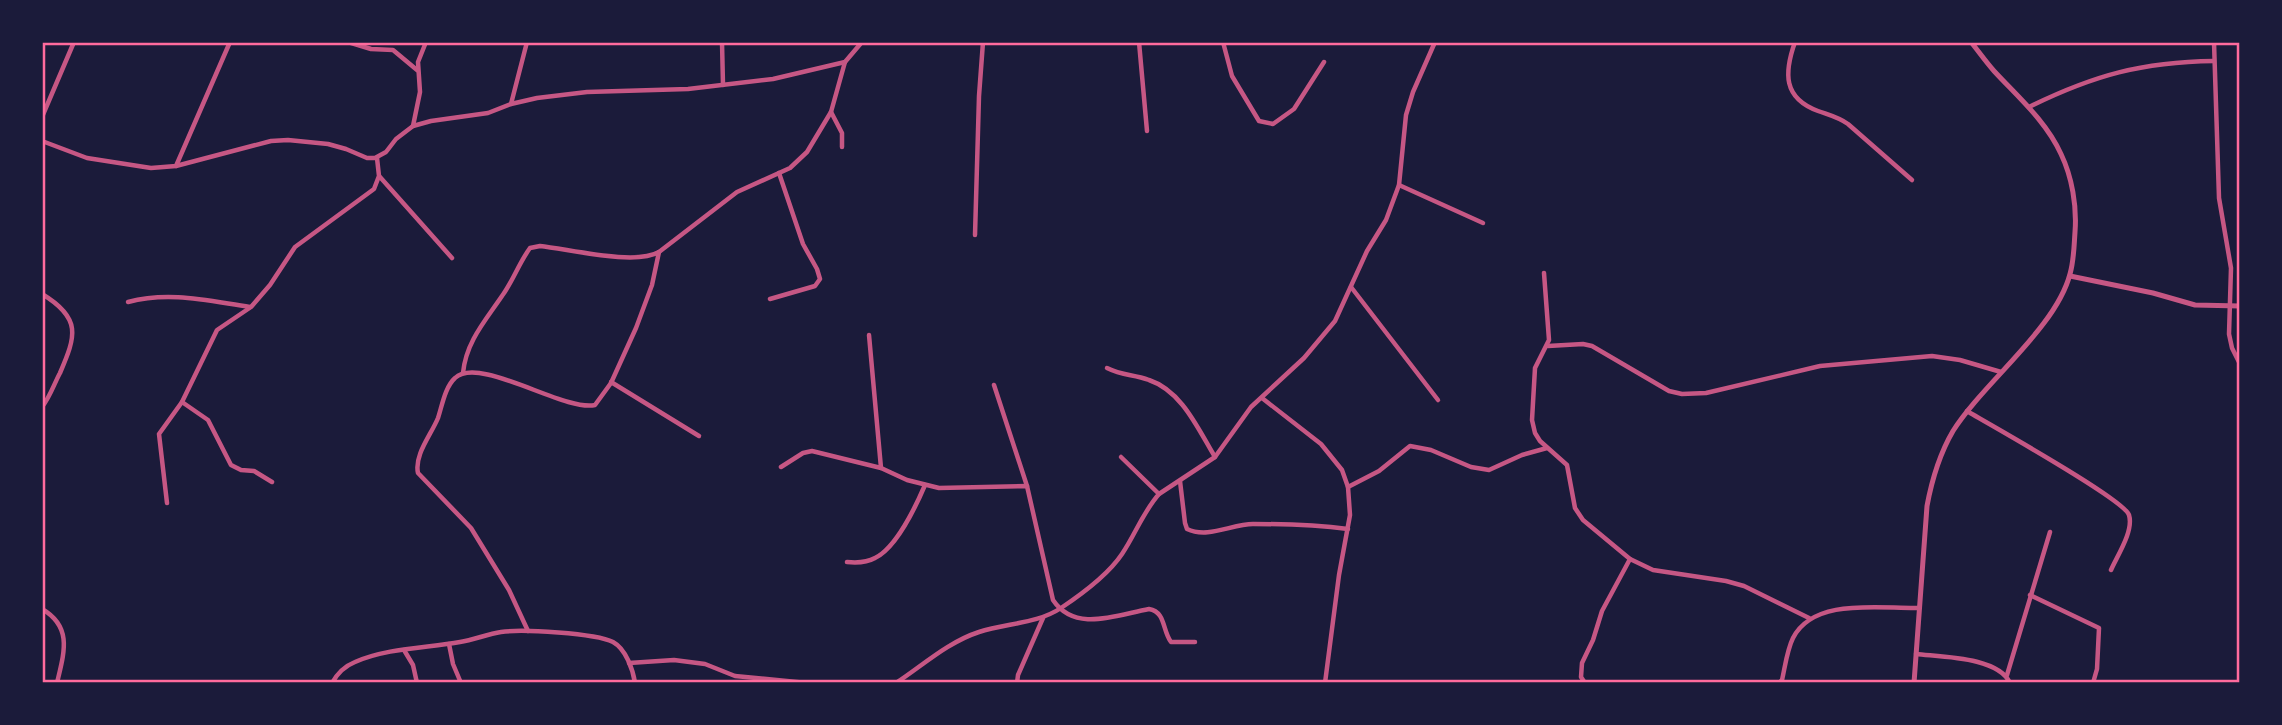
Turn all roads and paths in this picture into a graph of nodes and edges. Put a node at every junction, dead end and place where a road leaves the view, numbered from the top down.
1 (74, 42) edge
2 (230, 42) edge
3 (348, 42) edge
4 (426, 42) edge
5 (527, 42) edge
6 (722, 42) edge
7 (862, 42) edge
8 (983, 42) edge
9 (1139, 42) edge
10 (1223, 42) edge
11 (1435, 42) edge
12 (1795, 42) edge
13 (1971, 42) edge
14 (2214, 42) edge
15 (2214, 61) junction
16 (845, 62) junction
17 (1324, 62) dead end
18 (418, 71) junction
19 (723, 85) junction
20 (511, 104) junction
21 (2029, 107) junction
22 (831, 112) junction
23 (42, 117) edge
24 (414, 126) junction
25 (1147, 131) dead end
26 (42, 141) edge
27 (842, 147) dead end
28 (377, 158) junction
29 (177, 166) junction
30 (779, 173) junction
31 (379, 176) junction
32 (1912, 180) dead end
33 (1399, 184) junction
34 (1483, 223) dead end
35 (975, 235) dead end
36 (659, 252) junction
37 (452, 258) dead end
38 (1544, 273) dead end
39 (2070, 275) junction
40 (1351, 287) junction
41 (42, 295) edge
42 (771, 299) dead end
43 (128, 302) dead end
44 (2240, 306) edge
45 (251, 307) junction
46 (2231, 307) junction
47 (869, 335) dead end
48 (1547, 346) junction
49 (2240, 364) edge
50 (1107, 368) dead end
51 (2001, 372) junction
52 (463, 373) junction
53 (611, 382) junction
54 (994, 384) dead end
55 (1262, 398) junction
56 (1438, 400) dead end
57 (182, 402) junction
58 (42, 407) edge
59 (1967, 411) junction
60 (699, 436) dead end
61 (1547, 448) junction
62 (1121, 457) dead end
63 (1215, 457) junction
64 (781, 467) dead end
65 (881, 468) junction
66 (1181, 481) junction
67 (272, 482) dead end
68 (925, 485) junction
69 (1027, 486) junction
70 (1348, 487) junction
71 (1159, 494) junction
72 (167, 503) dead end
73 (1348, 529) junction
74 (2050, 532) dead end
75 (1630, 559) junction
76 (848, 562) dead end
77 (2111, 570) dead end
78 (2030, 595) junction
79 (1919, 608) junction
80 (42, 609) edge
81 (1060, 609) junction
82 (1044, 617) junction
83 (1809, 618) junction
84 (528, 631) junction
85 (1195, 642) dead end
86 (449, 643) junction
87 (404, 650) junction
88 (1916, 654) junction
89 (629, 663) junction
90 (2007, 675) junction
91 (57, 683) edge
92 (332, 683) edge
93 (417, 683) edge
94 (461, 683) edge
95 (635, 683) edge
96 (807, 683) edge
97 (896, 683) edge
98 (1017, 683) edge
99 (1325, 683) edge
100 (1585, 683) edge
101 (1779, 683) edge
102 (1914, 683) edge
103 (2010, 683) edge
104 (2093, 683) edge

1 - 23 street
2 - 29 street
3 - 18 street
4 - 18 street
5 - 20 street
6 - 19 street
7 - 16 street
8 - 35 street
9 - 25 street
10 - 17 street
11 - 33 street
12 - 32 street
13 - 21 street
14 - 15 street
15 - 21 street
15 - 46 street
16 - 19 street
16 - 22 street
18 - 24 street
19 - 20 street
20 - 24 street
21 - 39 street
22 - 27 street
22 - 30 street
24 - 28 street
26 - 29 street
28 - 29 street
28 - 31 street
30 - 36 street
30 - 42 street
31 - 37 street
31 - 45 street
33 - 34 street
33 - 40 street
36 - 52 street
36 - 53 street
38 - 48 street
39 - 46 street
39 - 51 street
40 - 55 street
40 - 56 street
41 - 58 street
43 - 45 street
44 - 46 street
45 - 57 street
46 - 49 street
47 - 65 street
48 - 51 street
48 - 61 street
50 - 63 street
51 - 59 street
52 - 53 street
52 - 84 street
53 - 60 street
54 - 69 street
55 - 63 street
55 - 70 street
57 - 67 street
57 - 72 street
59 - 77 street
59 - 79 street
61 - 70 street
61 - 75 street
62 - 71 street
63 - 66 street
64 - 65 street
65 - 68 street
66 - 71 street
66 - 73 street
68 - 69 street
68 - 76 street
69 - 81 street
70 - 73 street
71 - 81 street
73 - 99 street
74 - 78 street
75 - 83 street
75 - 100 street
78 - 90 street
78 - 104 street
79 - 83 street
79 - 88 street
80 - 91 street
81 - 82 street
81 - 85 street
82 - 97 street
82 - 98 street
83 - 101 street
84 - 86 street
84 - 89 street
86 - 87 street
86 - 94 street
87 - 92 street
87 - 93 street
88 - 90 street
88 - 102 street
89 - 95 street
89 - 96 street
90 - 103 street

